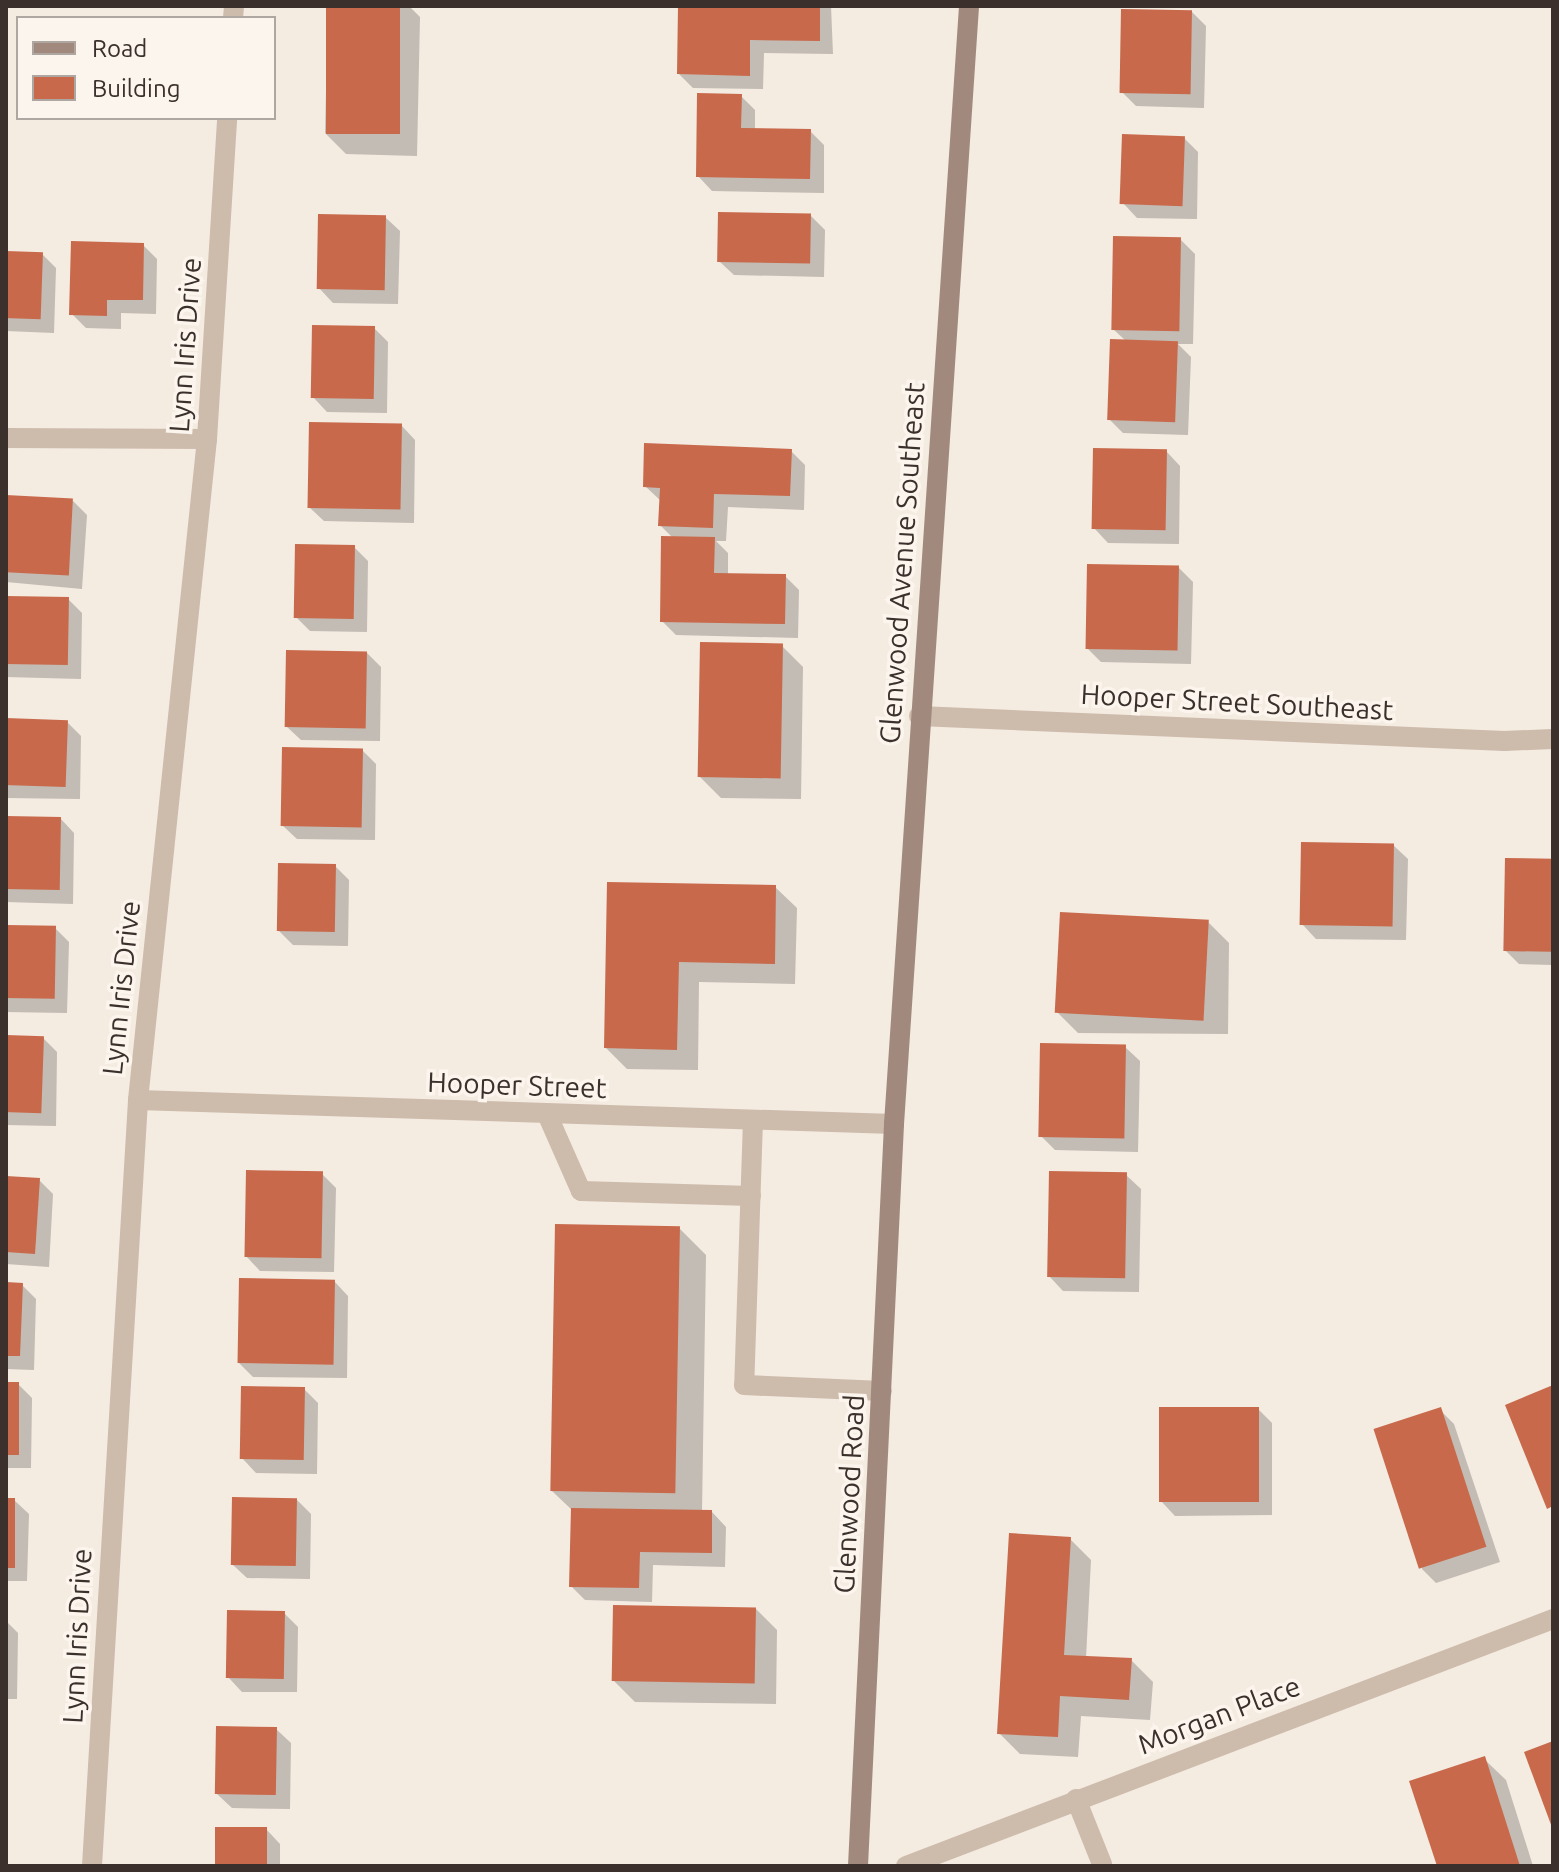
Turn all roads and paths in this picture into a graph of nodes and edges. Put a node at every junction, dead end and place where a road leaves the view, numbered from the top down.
1 (969, 6) edge
2 (227, 120) edge
3 (6, 438) edge
4 (207, 439) junction
5 (919, 716) junction
6 (1553, 739) edge
7 (138, 1100) junction
8 (547, 1114) junction
9 (753, 1120) junction
10 (894, 1124) junction
11 (751, 1196) junction
12 (882, 1391) junction
13 (1553, 1619) edge
14 (1076, 1799) junction
15 (1102, 1864) edge
16 (92, 1866) edge
17 (858, 1866) edge
18 (906, 1866) edge

1 - 5 main road, Glenwood Avenue Southeast
2 - 4 street, Lynn Iris Drive
3 - 4 street
4 - 7 street, Lynn Iris Drive
5 - 6 street, Hooper Street Southeast
5 - 10 main road, Glenwood Avenue Southeast
7 - 8 street, Hooper Street
7 - 16 street, Lynn Iris Drive
8 - 9 street, Hooper Street
8 - 11 street
9 - 10 street, Hooper Street
9 - 11 street
10 - 12 main road, Glenwood Road
11 - 12 street
12 - 17 main road, Glenwood Road
13 - 14 street, Morgan Place
14 - 15 street
14 - 18 street, Morgan Place

